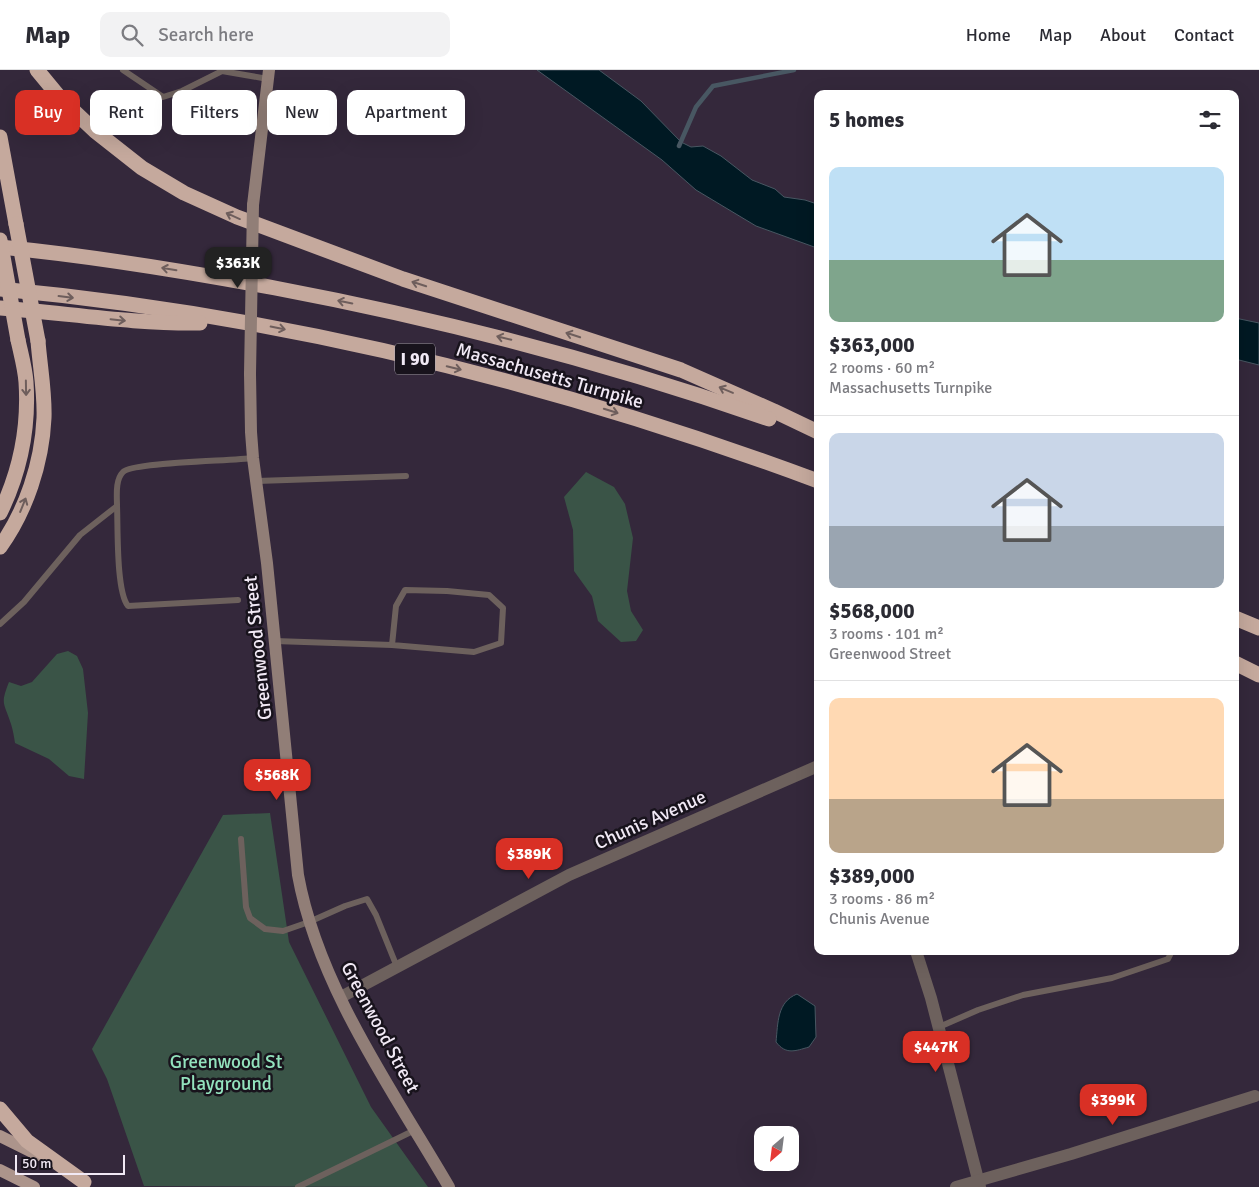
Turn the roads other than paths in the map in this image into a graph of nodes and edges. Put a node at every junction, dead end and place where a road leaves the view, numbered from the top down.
1 (37, 70) edge
2 (123, 70) edge
3 (222, 70) edge
4 (268, 74) edge
5 (0, 137) edge
6 (0, 240) edge
7 (0, 247) edge
8 (0, 289) edge
9 (0, 308) edge
10 (238, 321) junction
11 (814, 430) edge
12 (814, 435) edge
13 (253, 458) junction
14 (406, 476) dead end
15 (814, 480) edge
16 (257, 482) junction
17 (117, 506) junction
18 (0, 513) edge
19 (0, 547) edge
20 (238, 600) dead end
21 (1239, 620) edge
22 (0, 624) edge
23 (1259, 628) edge
24 (275, 640) junction
25 (392, 645) junction
26 (1239, 666) edge
27 (1259, 675) edge
28 (814, 768) edge
29 (240, 839) dead end
30 (309, 922) junction
31 (917, 955) edge
32 (1170, 955) edge
33 (397, 967) junction
34 (341, 997) junction
35 (939, 1027) junction
36 (1255, 1096) dead end
37 (0, 1110) edge
38 (415, 1130) junction
39 (0, 1136) edge
40 (0, 1170) edge
41 (979, 1184) edge
42 (88, 1185) edge
43 (34, 1187) edge
44 (298, 1187) edge
45 (449, 1187) edge
46 (956, 1187) edge

11 -> 1 highway
2 - 3 lane
3 - 4 lane
4 - 13 street, Greenwood Street, bridge
19 -> 5 highway, bridge
6 -> 18 highway, bridge
12 -> 7 highway, Massachusetts Turnpike / I 90
8 -> 10 highway, Massachusetts Turnpike / I 90
9 -> 10 highway
10 -> 15 highway, Massachusetts Turnpike / I 90
13 - 16 street, Greenwood Street
13 - 17 lane
14 - 16 lane
16 - 24 street, Greenwood Street
17 - 20 lane
17 - 22 lane
21 - 23 highway
24 - 25 lane
24 - 30 street, Greenwood Street
25 - 25 lane
26 - 27 highway
28 - 33 street, Chunis Avenue
29 - 30 lane
30 - 33 lane
30 - 34 street, Greenwood Street
31 - 35 street
32 - 35 lane
33 - 34 street, Chunis Avenue
34 - 38 street, Greenwood Street
35 - 41 street
36 - 41 street
37 - 42 highway
38 - 44 lane
38 - 45 street, Greenwood Street
39 - 42 main road
40 - 43 main road
41 - 46 street

